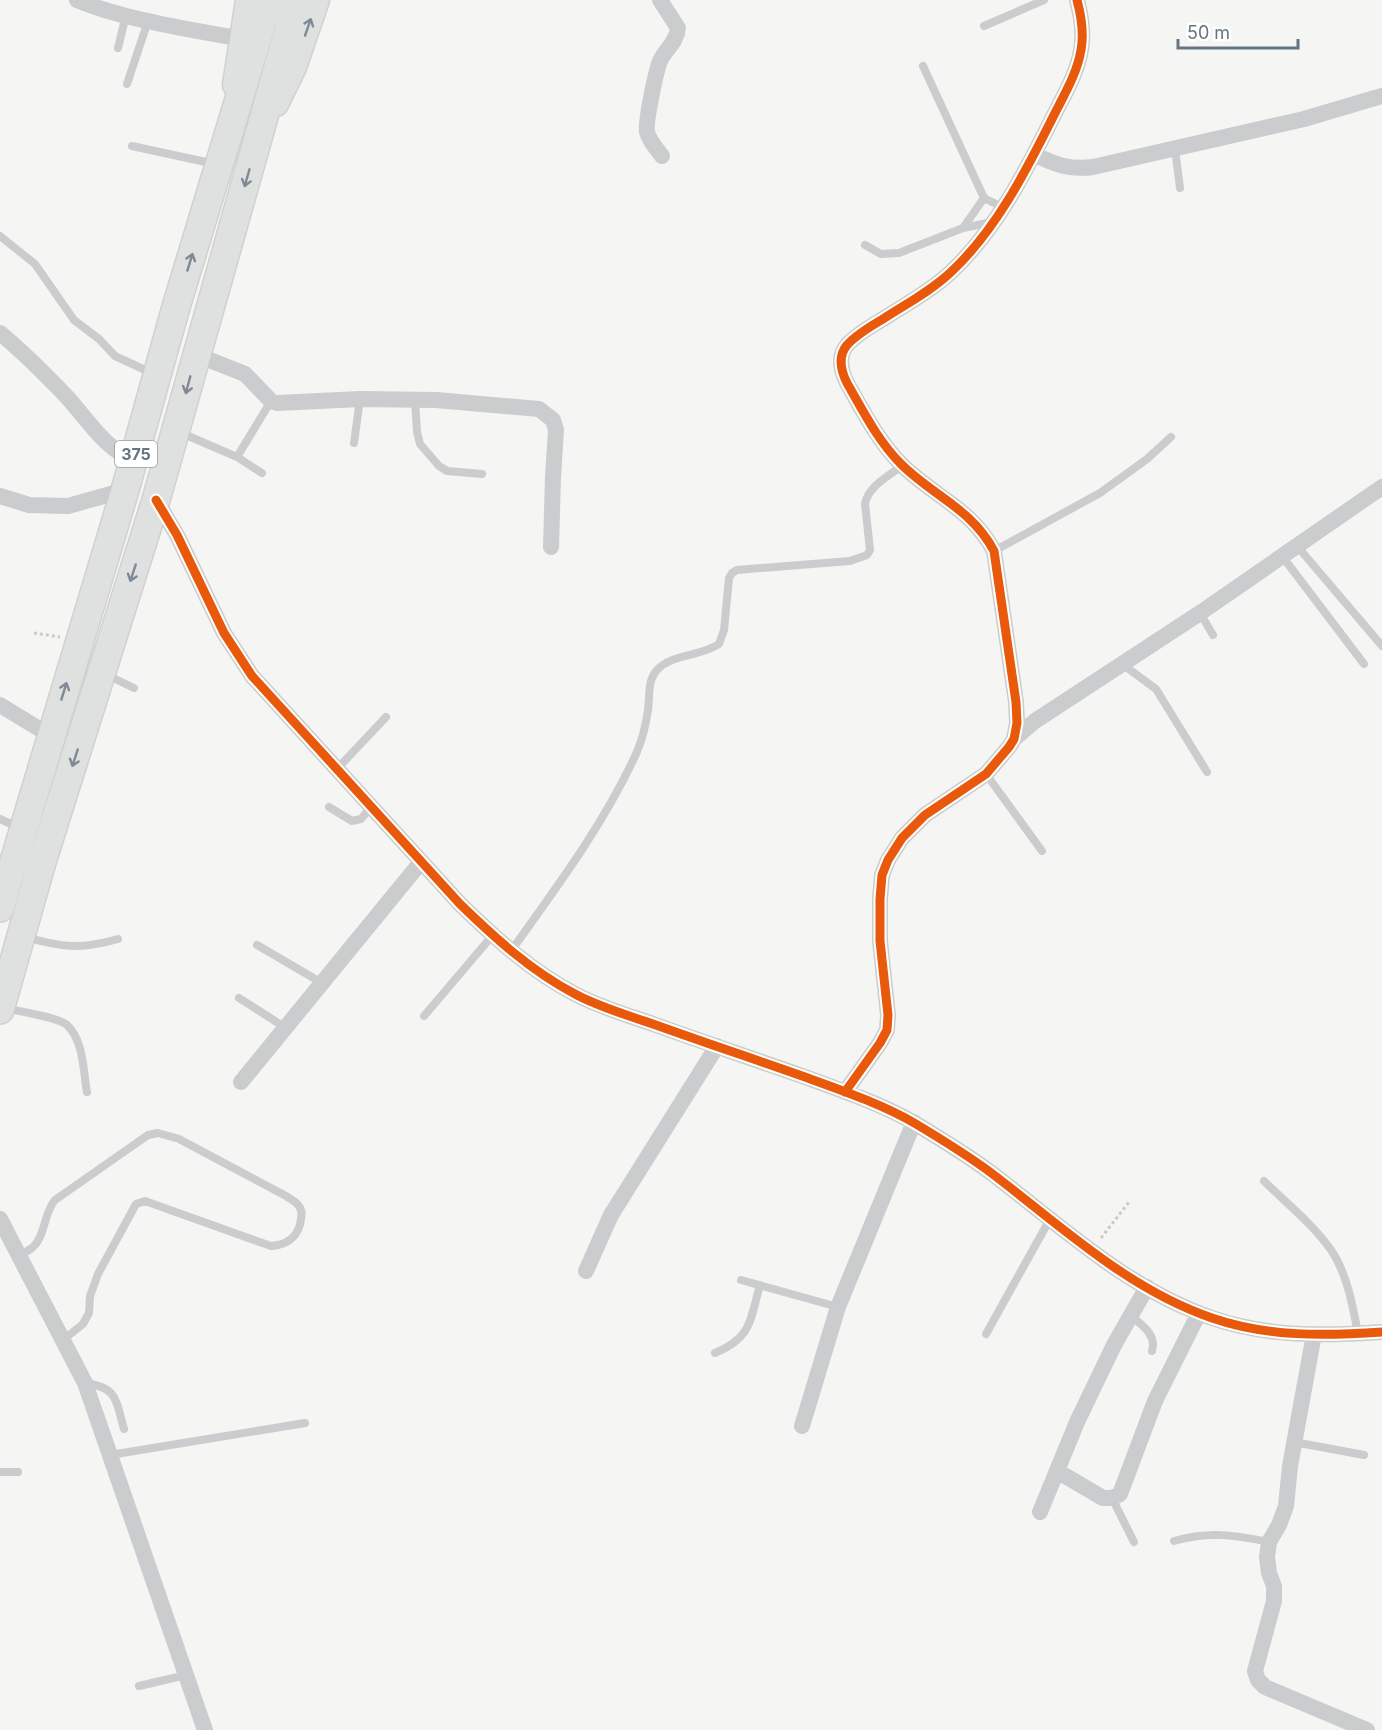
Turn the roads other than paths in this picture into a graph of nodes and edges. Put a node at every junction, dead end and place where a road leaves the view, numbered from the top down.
1 (77, 0) edge
2 (248, 0) edge
3 (269, 0) edge
4 (297, 0) edge
5 (317, 0) edge
6 (660, 0) edge
7 (1044, 0) edge
8 (1077, 0) edge
9 (126, 14) junction
10 (148, 20) junction
11 (984, 26) dead end
12 (241, 39) junction
13 (118, 48) dead end
14 (922, 66) dead end
15 (127, 84) dead end
16 (1382, 96) edge
17 (235, 111) junction
18 (258, 138) junction
19 (132, 146) dead end
20 (1175, 148) junction
21 (1034, 154) junction
22 (662, 156) dead end
23 (218, 165) junction
24 (1180, 188) dead end
25 (984, 198) junction
26 (1002, 207) junction
27 (992, 222) junction
28 (963, 228) junction
29 (0, 236) edge
30 (865, 244) dead end
31 (176, 307) junction
32 (208, 314) junction
33 (0, 333) edge
34 (197, 355) junction
35 (157, 376) junction
36 (360, 399) junction
37 (415, 400) junction
38 (271, 401) junction
39 (176, 431) junction
40 (1171, 437) dead end
41 (354, 443) dead end
42 (237, 457) junction
43 (134, 460) junction
44 (903, 465) junction
45 (262, 473) dead end
46 (482, 474) dead end
47 (1382, 487) edge
48 (125, 490) junction
49 (0, 496) edge
50 (156, 500) junction
51 (1297, 546) junction
52 (552, 547) dead end
53 (994, 551) junction
54 (1282, 556) junction
55 (1200, 613) junction
56 (1213, 635) dead end
57 (1382, 646) edge
58 (1121, 663) junction
59 (1364, 664) dead end
60 (102, 673) junction
61 (134, 688) dead end
62 (0, 705) edge
63 (386, 717) dead end
64 (51, 736) junction
65 (1014, 739) junction
66 (336, 770) junction
67 (1207, 772) dead end
68 (986, 774) junction
69 (329, 807) dead end
70 (371, 807) junction
71 (12, 824) edge
72 (1042, 851) dead end
73 (8, 858) edge
74 (421, 861) junction
75 (0, 908) edge
76 (492, 936) junction
77 (21, 937) junction
78 (118, 939) dead end
79 (257, 945) dead end
80 (511, 951) junction
81 (322, 983) junction
82 (239, 998) dead end
83 (0, 1009) edge
84 (424, 1016) dead end
85 (286, 1028) junction
86 (717, 1046) junction
87 (242, 1082) dead end
88 (87, 1092) dead end
89 (845, 1092) junction
90 (914, 1122) junction
91 (1264, 1181) dead end
92 (0, 1218) edge
93 (1050, 1219) junction
94 (19, 1256) junction
95 (586, 1271) dead end
96 (741, 1280) dead end
97 (760, 1285) junction
98 (1147, 1287) junction
99 (838, 1307) junction
100 (1200, 1313) junction
101 (1131, 1316) junction
102 (1382, 1332) edge
103 (986, 1334) dead end
104 (1314, 1334) junction
105 (1358, 1334) junction
106 (63, 1340) junction
107 (1152, 1351) dead end
108 (715, 1353) dead end
109 (85, 1383) junction
110 (305, 1423) dead end
111 (802, 1426) dead end
112 (124, 1429) dead end
113 (1294, 1442) junction
114 (110, 1455) junction
115 (1364, 1455) dead end
116 (1057, 1471) junction
117 (0, 1472) edge
118 (18, 1472) dead end
119 (1112, 1498) junction
120 (1040, 1512) dead end
121 (1174, 1541) dead end
122 (1134, 1542) dead end
123 (1269, 1542) junction
124 (187, 1675) junction
125 (139, 1686) dead end
126 (205, 1730) edge
127 (1367, 1730) edge

1 - 9 street
2 - 12 main road, 375
3 - 17 main road, 375
4 - 18 main road, 375
18 -> 5 main road, 375
6 - 22 street
7 - 11 lane
8 - 21 street
9 - 10 street
9 - 13 lane
10 - 12 street
10 - 15 lane
12 - 17 main road, 375
14 - 25 lane
16 - 20 street
17 - 23 main road, 375
18 -> 32 main road, 375
19 - 23 lane
20 - 21 street
20 - 24 lane
21 - 26 street
31 -> 23 main road, 375
25 - 26 lane
25 - 28 lane
26 - 27 street
27 - 28 lane
27 - 44 street
28 - 30 lane
29 - 35 lane
31 - 32 main road
31 - 35 main road, 375
32 - 34 main road, 375
33 - 43 street
34 - 38 street
34 -> 39 main road, 375
35 - 43 main road, 375
36 - 37 street
36 - 38 street
36 - 41 lane
37 - 46 lane
37 - 52 street
38 - 42 lane
39 - 42 lane
39 - 50 main road, 375
40 - 53 lane
42 - 45 lane
43 - 48 main road, 375
44 - 53 street
44 - 80 lane
47 - 51 street
48 - 49 street
64 -> 48 main road, 375
50 -> 60 main road, 375
50 - 66 street
51 - 54 street
51 - 57 lane
53 - 65 street
54 - 55 street
54 - 59 lane
55 - 56 lane
55 - 58 street
58 - 65 street
58 - 67 lane
60 - 61 lane
60 -> 77 main road, 375
62 - 64 street
63 - 66 lane
64 - 71 main road, 375
65 - 68 street
66 - 70 street
68 - 72 lane
68 - 89 street
69 - 70 lane
70 - 74 street
71 - 73 main road, 375
73 - 75 main road, 375
74 - 76 street
74 - 81 street
76 - 80 street
76 - 84 lane
77 - 78 lane
77 - 83 main road, 375
79 - 81 lane
80 - 86 street
81 - 85 street
82 - 85 lane
83 - 88 lane
85 - 87 street
86 - 89 street
86 - 95 street
89 - 90 street
90 - 93 street
90 - 99 street
91 - 105 lane
92 - 94 street
93 - 98 street
93 - 103 lane
94 - 106 street
94 - 106 lane
96 - 97 lane
97 - 99 lane
97 - 108 lane
98 - 100 street
98 - 101 street
99 - 111 street
100 - 104 street
100 - 119 street
101 - 107 lane
101 - 116 street
102 - 105 street
104 - 105 street
104 - 113 street
106 - 109 street
109 - 112 lane
109 - 114 street
110 - 114 lane
113 - 115 lane
113 - 123 street
114 - 124 street
116 - 119 street
116 - 120 street
117 - 118 lane
119 - 122 lane
121 - 123 lane
123 - 127 street
124 - 125 lane
124 - 126 street

